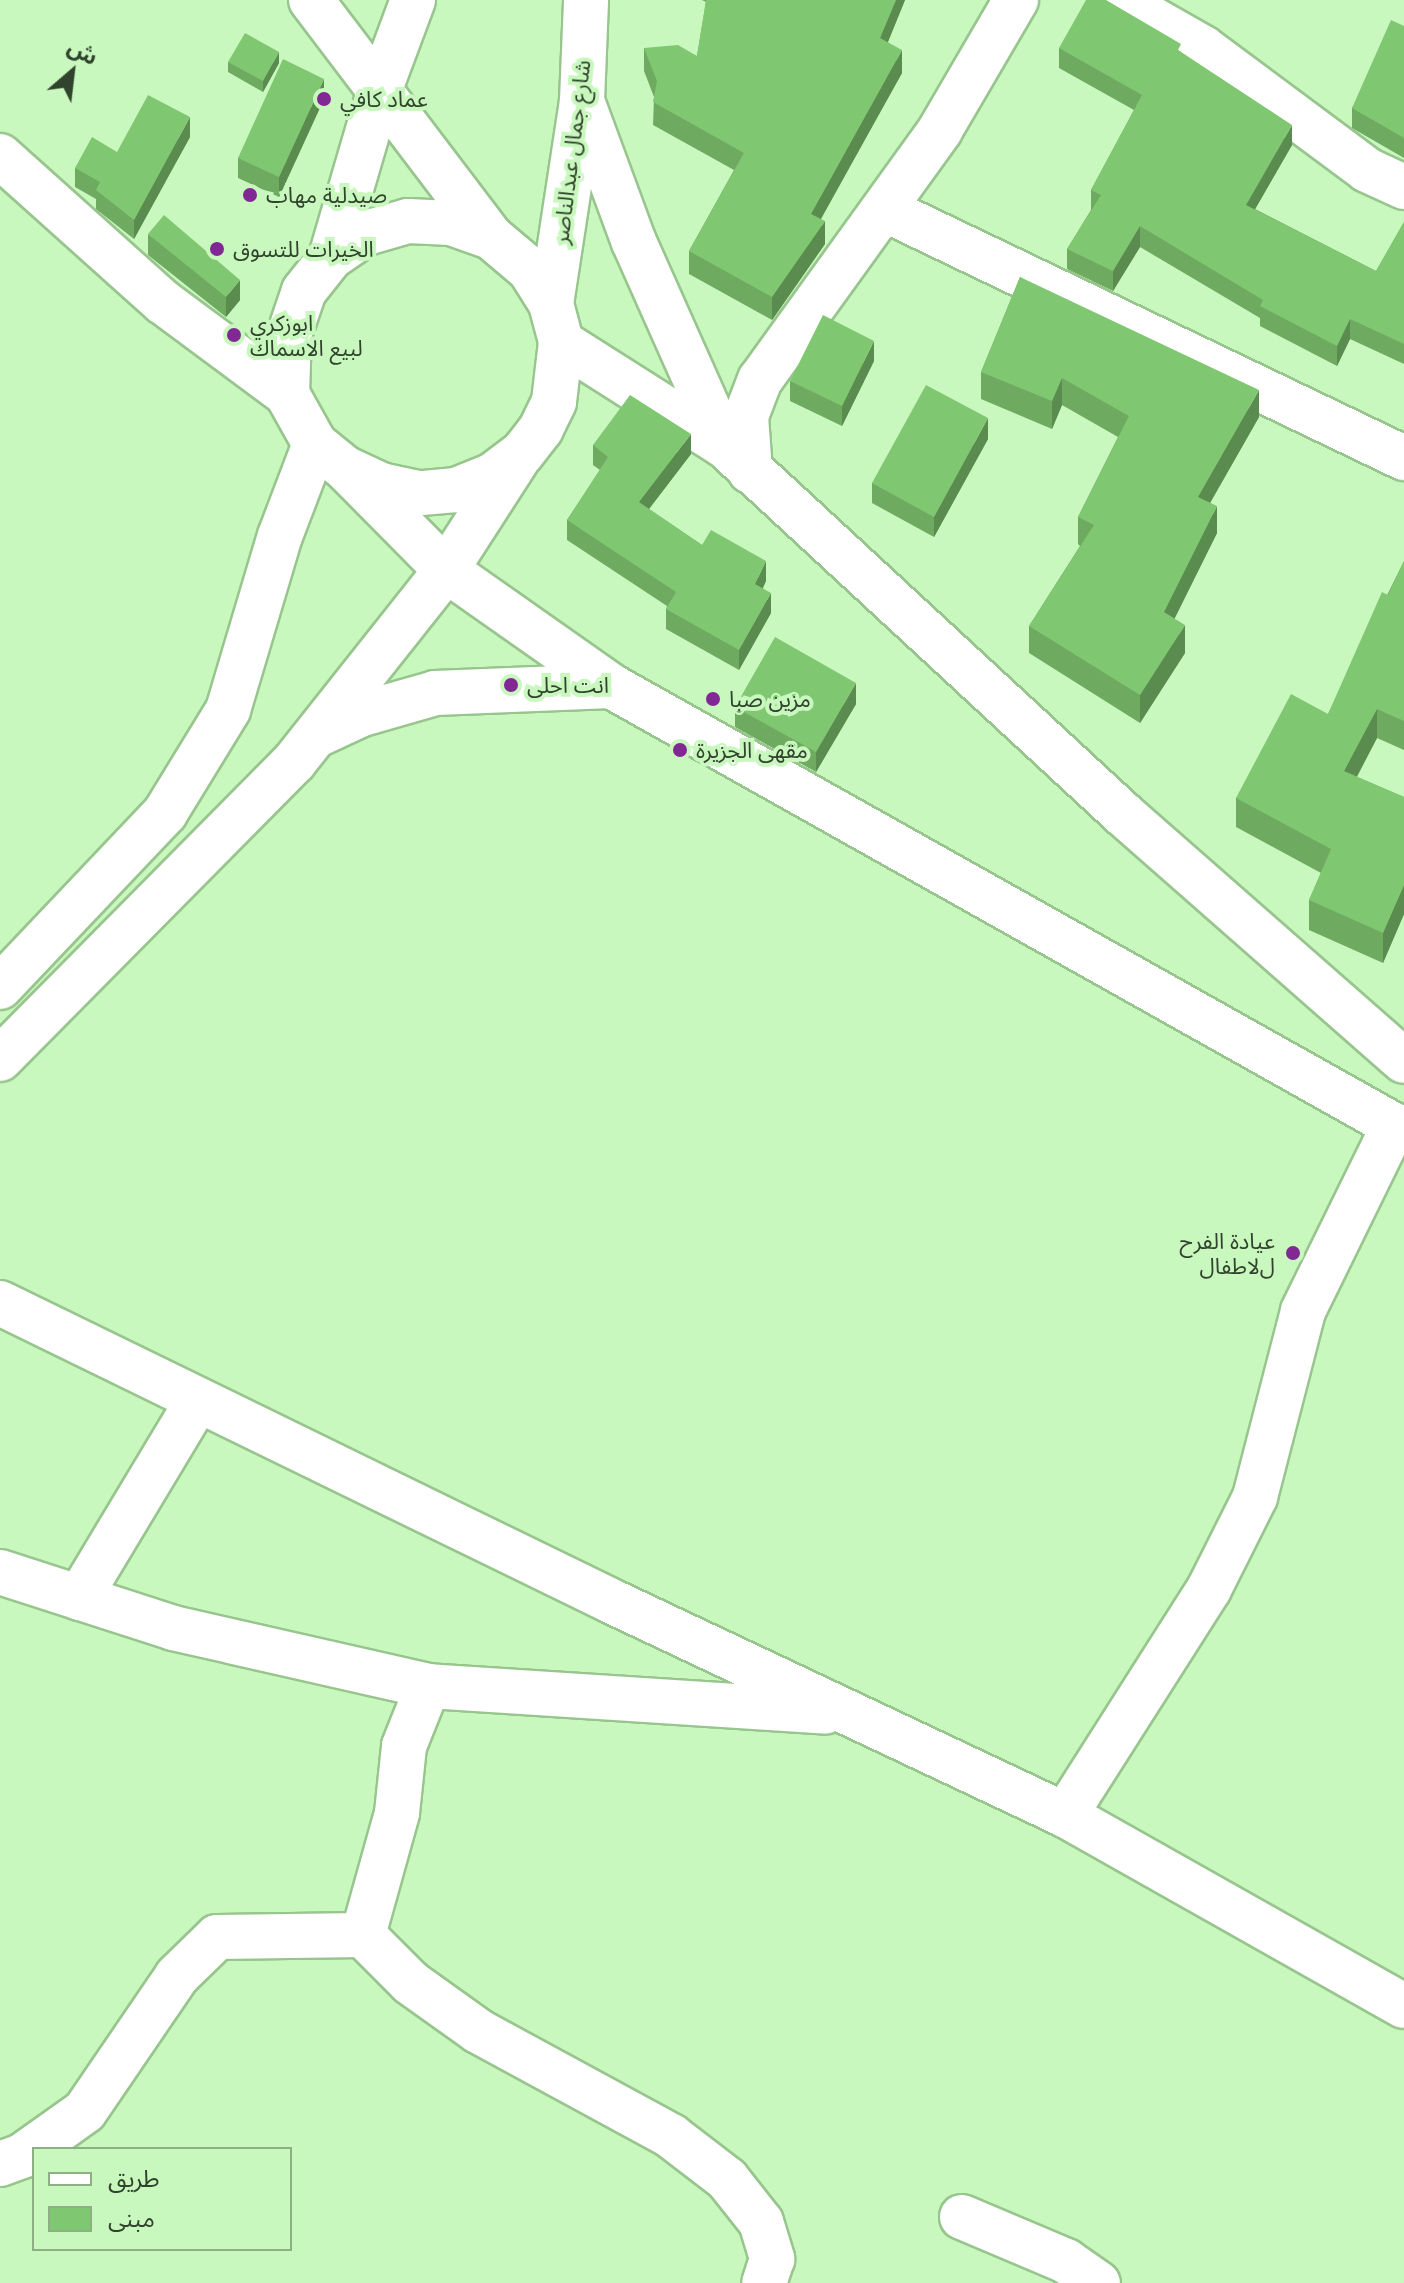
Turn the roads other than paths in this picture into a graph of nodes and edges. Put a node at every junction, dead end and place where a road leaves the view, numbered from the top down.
1 (311, 0) edge
2 (413, 0) edge
3 (586, 0) edge
4 (1016, 0) edge
5 (1119, 0) edge
6 (381, 86) junction
7 (582, 101) junction
8 (0, 156) edge
9 (1404, 187) edge
10 (884, 209) junction
11 (491, 237) junction
12 (331, 257) junction
13 (556, 323) junction
14 (287, 394) junction
15 (522, 453) junction
16 (330, 456) junction
17 (738, 458) junction
18 (1404, 458) edge
19 (446, 570) junction
20 (611, 686) junction
21 (315, 736) junction
22 (0, 987) edge
23 (1401, 1049) edge
24 (0, 1059) edge
25 (1399, 1128) edge
26 (0, 1303) edge
27 (198, 1400) junction
28 (0, 1572) edge
29 (79, 1598) junction
30 (428, 1686) junction
31 (854, 1714) junction
32 (1065, 1815) junction
33 (363, 1935) junction
34 (1404, 2006) edge
35 (35, 2147) edge
36 (32, 2149) edge
37 (0, 2164) edge
38 (962, 2217) dead end
39 (764, 2283) edge
40 (1098, 2283) edge

1 - 6 street
2 - 6 street
3 - 7 street, شارع جمال عبدالناصر
4 - 10 street
5 - 9 street
6 - 11 street
6 - 12 street
7 - 13 street, شارع جمال عبدالناصر
7 - 17 street
8 - 14 street
10 - 17 street
10 - 18 street
11 - 12 street
11 - 13 street
12 - 14 street
13 - 15 street
13 - 17 street
14 - 16 street
15 - 16 street
15 - 19 street
16 - 19 street
16 - 22 street
17 - 23 street
19 - 20 street
19 - 21 street
20 - 21 street
20 - 25 street
21 - 24 street
25 - 32 street
26 - 27 street
27 - 29 street
27 - 31 street
28 - 29 street
29 - 30 street
30 - 31 street
30 - 33 street
31 - 32 street
32 - 34 street
33 - 35 street
33 - 39 street
36 - 37 street
38 - 40 street

